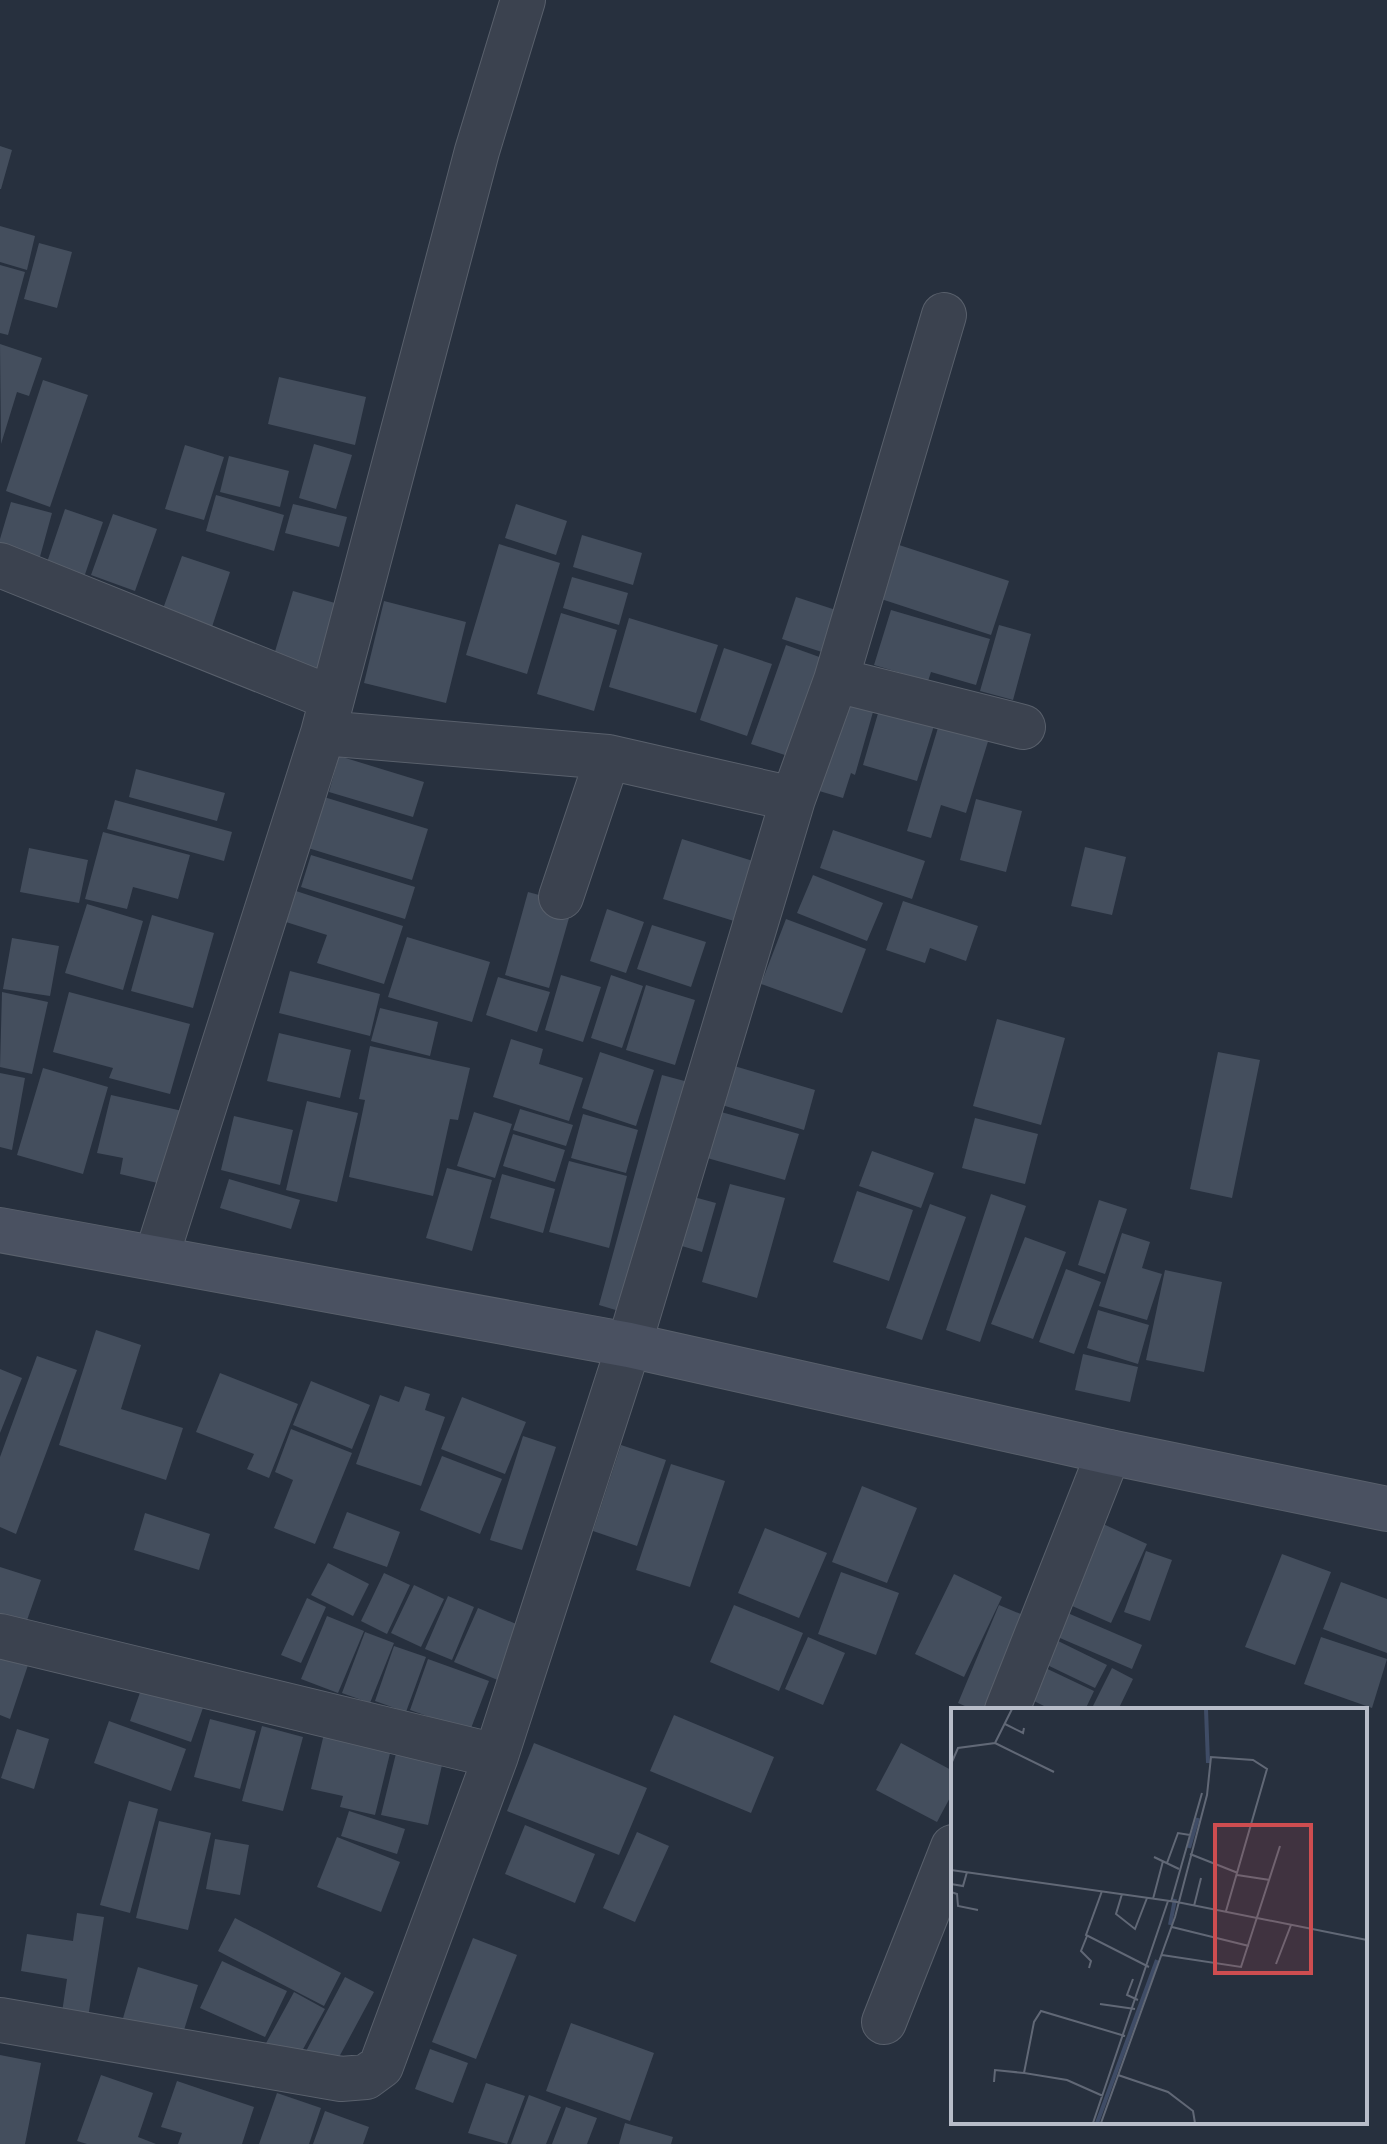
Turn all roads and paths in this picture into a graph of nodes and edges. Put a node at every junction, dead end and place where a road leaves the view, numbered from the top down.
1 (523, 0) edge
2 (944, 315) dead end
3 (0, 565) edge
4 (836, 680) junction
5 (327, 716) junction
6 (1023, 727) dead end
7 (608, 757) junction
8 (793, 799) junction
9 (561, 897) dead end
10 (0, 1230) edge
11 (156, 1258) junction
12 (629, 1345) junction
13 (1109, 1452) junction
14 (1387, 1509) edge
15 (0, 1636) edge
16 (1008, 1708) edge
17 (496, 1756) junction
18 (951, 1852) edge
19 (0, 2020) edge
20 (884, 2022) dead end

1 - 5 street
2 - 4 street
3 - 5 street
4 - 6 street
4 - 8 street
5 - 7 street
5 - 11 street
7 - 8 street
7 - 9 street
8 - 12 street
10 - 11 street
11 - 12 street
12 - 13 street
12 - 17 street
13 - 14 street
13 - 16 street
15 - 17 street
17 - 19 street
18 - 20 street

